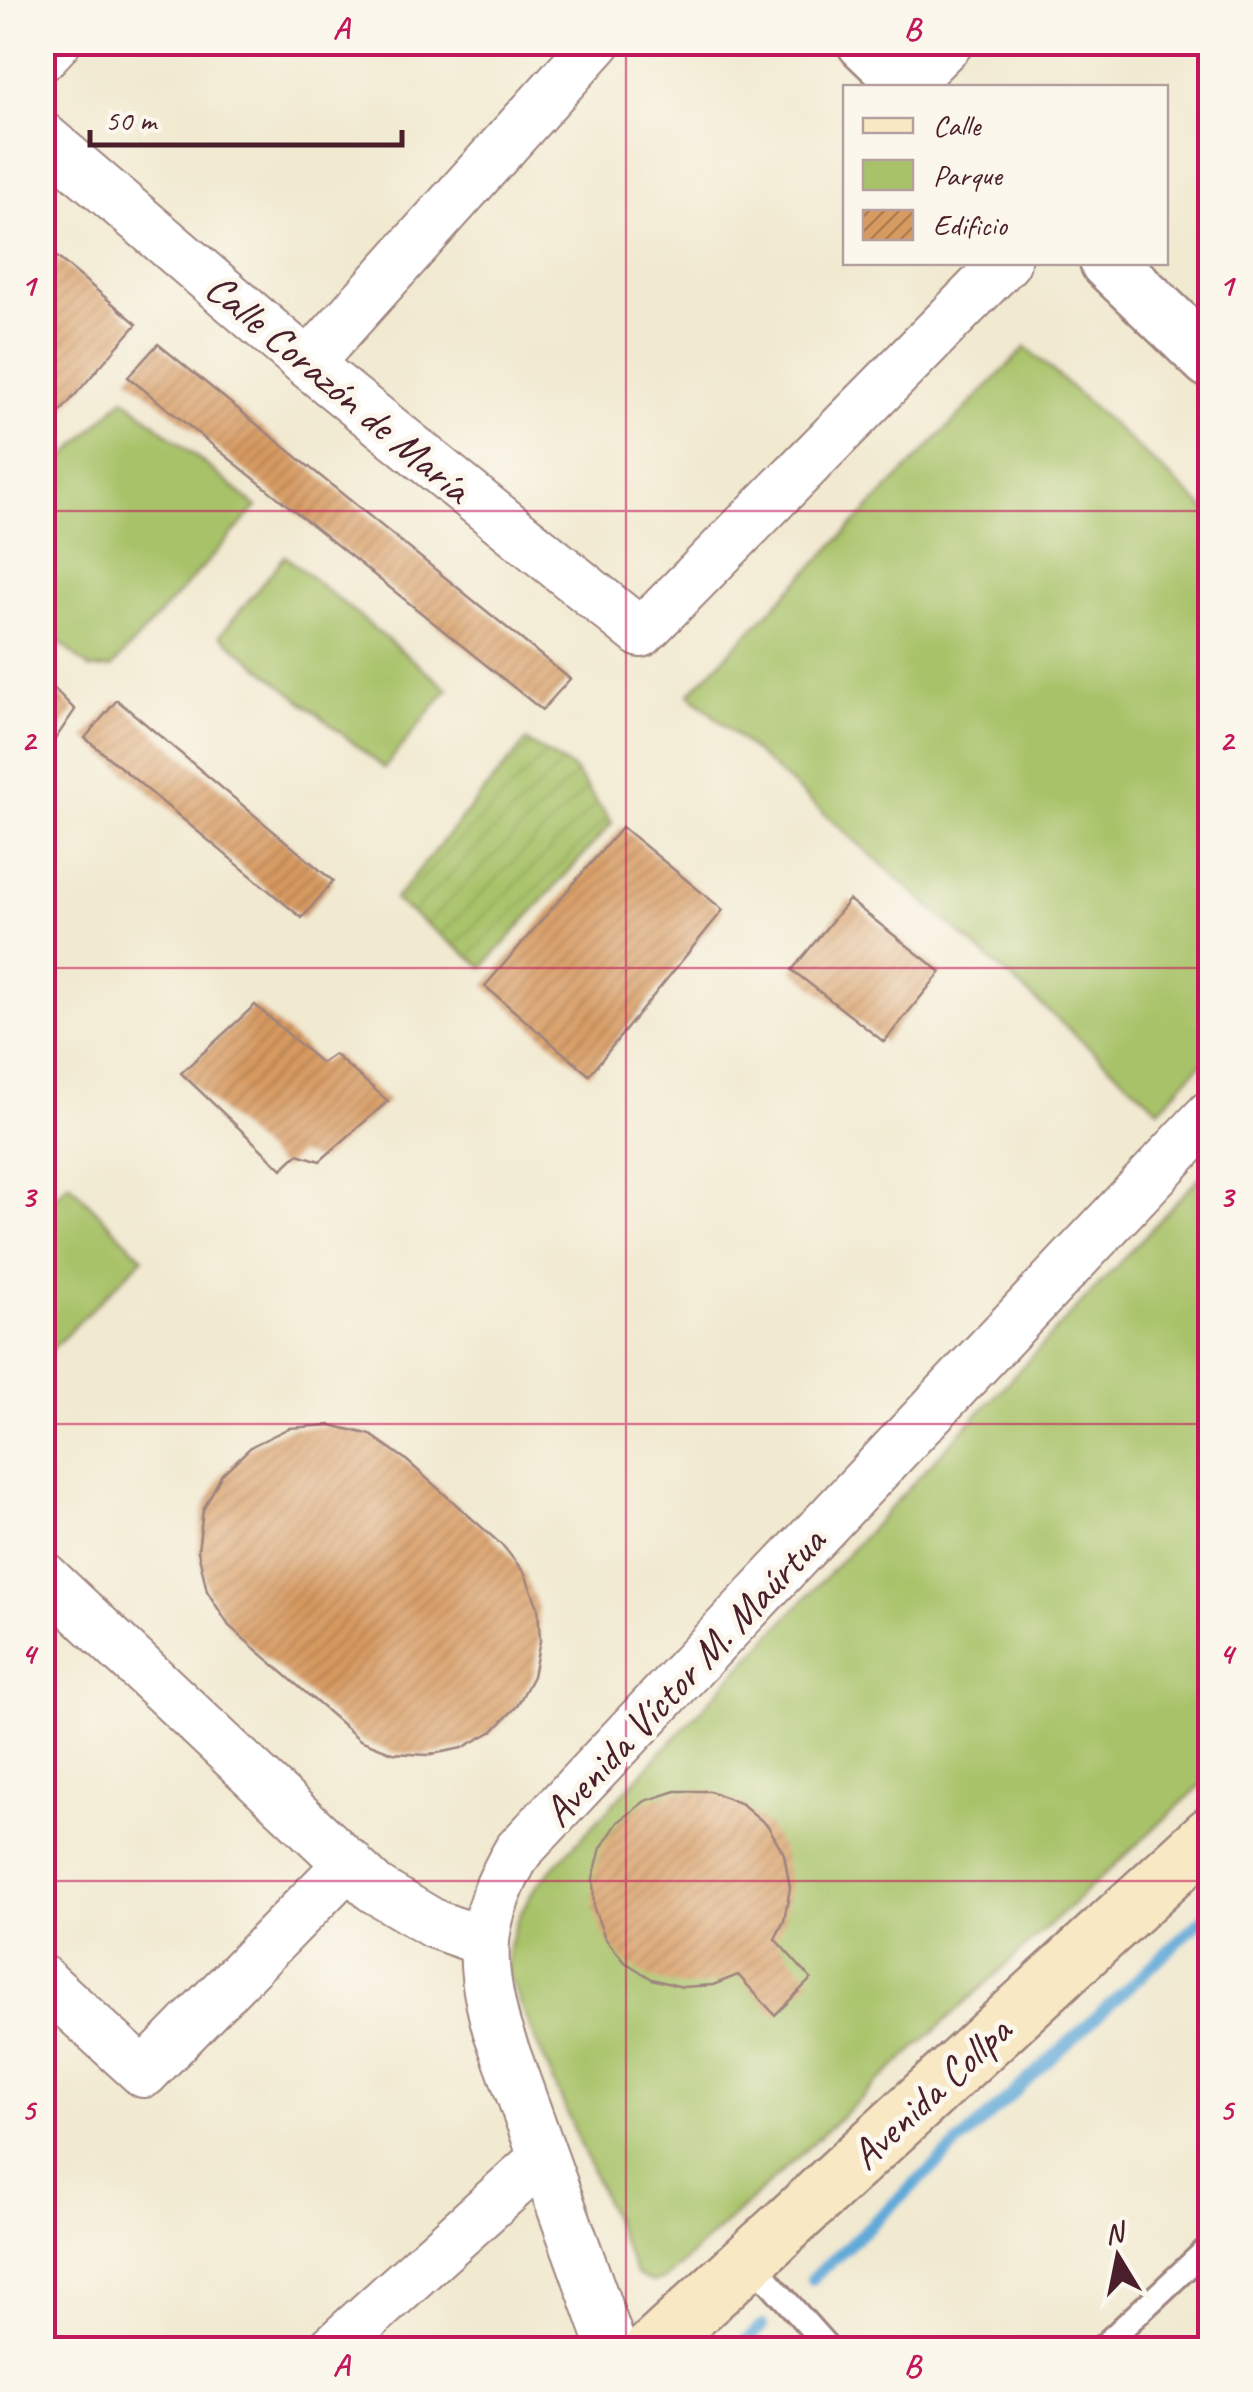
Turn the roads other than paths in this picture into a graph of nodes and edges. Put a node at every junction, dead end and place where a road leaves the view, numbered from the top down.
1 (56, 42) edge
2 (597, 42) edge
3 (866, 42) edge
4 (949, 42) edge
5 (42, 57) edge
6 (911, 85) edge
7 (42, 136) edge
8 (1003, 265) edge
9 (1112, 265) edge
10 (1205, 345) edge
11 (308, 364) junction
12 (1210, 1115) edge
13 (42, 1576) edge
14 (1210, 1835) edge
15 (349, 1864) junction
16 (482, 1941) junction
17 (42, 1980) edge
18 (543, 2158) junction
19 (1210, 2246) edge
20 (748, 2259) junction
21 (331, 2350) edge
22 (613, 2350) edge
23 (650, 2350) edge
24 (830, 2350) edge
25 (1100, 2350) edge

1 - 5 street
2 - 11 street
3 - 6 street
4 - 6 street
7 - 11 street, Calle Corazón de María
8 - 11 street, Calle Corazón de María
9 - 10 street
12 - 16 street, Avenida Víctor M. Maúrtua
13 - 15 street
14 - 20 main road, Avenida Collpa
15 - 16 street
15 - 17 street
16 - 18 street, Avenida Víctor M. Maúrtua
18 - 21 street
18 - 22 street, Avenida Víctor M. Maúrtua
19 - 25 lane
20 - 23 main road, Avenida Collpa
20 - 24 lane

